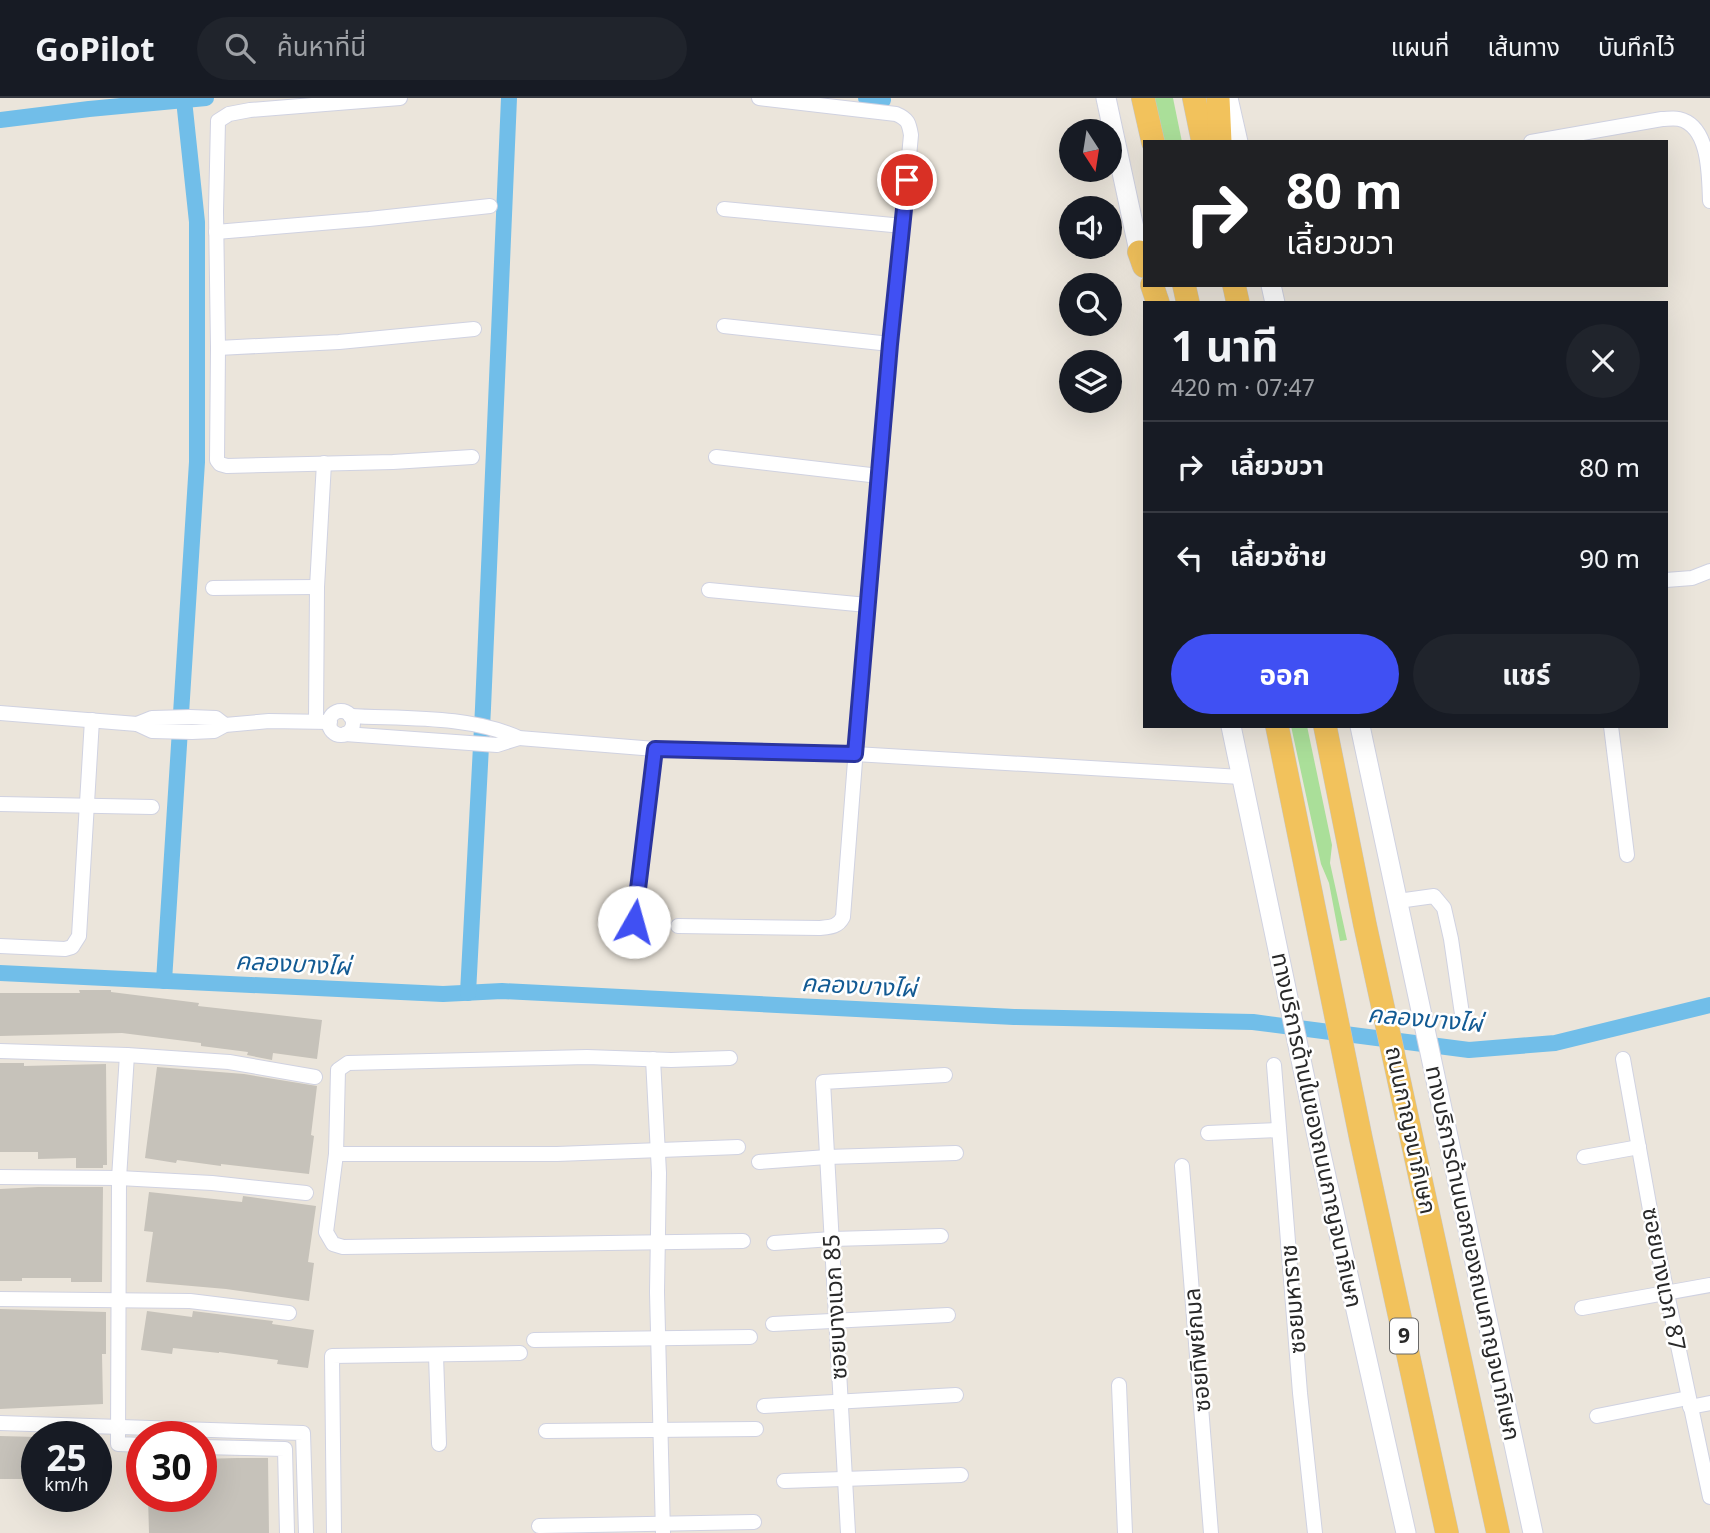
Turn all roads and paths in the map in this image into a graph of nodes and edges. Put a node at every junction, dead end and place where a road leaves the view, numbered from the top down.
1 (400, 98) edge
2 (759, 98) edge
3 (1106, 98) edge
4 (1143, 98) edge
5 (1194, 98) edge
6 (1217, 98) edge
7 (1228, 98) edge
8 (1153, 140) edge
9 (1203, 140) edge
10 (1220, 140) edge
11 (1238, 140) edge
12 (1542, 140) edge
13 (1710, 201) edge
14 (490, 206) dead end
15 (724, 209) dead end
16 (903, 226) junction
17 (216, 232) junction
18 (1142, 259) edge
19 (724, 326) dead end
20 (474, 328) dead end
21 (890, 344) junction
22 (218, 348) junction
23 (472, 457) dead end
24 (716, 457) dead end
25 (324, 463) junction
26 (879, 476) junction
27 (1710, 571) edge
28 (1668, 580) edge
29 (317, 587) junction
30 (213, 588) dead end
31 (709, 590) dead end
32 (867, 605) junction
33 (0, 713) edge
34 (350, 716) junction
35 (92, 720) junction
36 (431, 720) junction
37 (323, 721) junction
38 (165, 724) junction
39 (225, 725) junction
40 (1231, 728) edge
41 (1277, 728) edge
42 (1325, 728) edge
43 (1360, 728) edge
44 (1611, 728) edge
45 (345, 734) junction
46 (519, 738) junction
47 (429, 739) junction
48 (655, 749) junction
49 (855, 754) junction
50 (1241, 777) junction
51 (0, 804) edge
52 (86, 806) junction
53 (152, 807) dead end
54 (1628, 855) dead end
55 (1398, 901) junction
56 (634, 922) dead end
57 (678, 926) dead end
58 (0, 946) edge
59 (1462, 1014) dead end
60 (0, 1051) edge
61 (127, 1055) junction
62 (730, 1058) dead end
63 (653, 1059) junction
64 (1623, 1059) dead end
65 (1274, 1065) dead end
66 (945, 1075) dead end
67 (314, 1077) dead end
68 (1279, 1130) junction
69 (1208, 1133) dead end
70 (738, 1147) dead end
71 (1639, 1147) junction
72 (658, 1150) junction
73 (956, 1153) dead end
74 (335, 1154) junction
75 (827, 1157) junction
76 (1584, 1157) dead end
77 (759, 1162) dead end
78 (1182, 1167) dead end
79 (0, 1177) edge
80 (119, 1178) junction
81 (306, 1194) dead end
82 (941, 1236) dead end
83 (832, 1239) junction
84 (743, 1241) dead end
85 (658, 1242) junction
86 (774, 1243) dead end
87 (1710, 1285) edge
88 (1666, 1292) junction
89 (0, 1299) edge
90 (118, 1302) junction
91 (1582, 1308) dead end
92 (289, 1313) dead end
93 (948, 1315) dead end
94 (836, 1320) junction
95 (773, 1324) dead end
96 (750, 1337) dead end
97 (659, 1338) junction
98 (534, 1340) dead end
99 (520, 1353) dead end
100 (436, 1355) junction
101 (1119, 1385) dead end
102 (956, 1395) dead end
103 (841, 1401) junction
104 (1689, 1402) junction
105 (1710, 1403) edge
106 (764, 1406) dead end
107 (1597, 1416) dead end
108 (0, 1423) edge
109 (118, 1426) junction
110 (126, 1426) edge
111 (756, 1429) dead end
112 (217, 1430) edge
113 (662, 1430) junction
114 (546, 1431) dead end
115 (126, 1444) edge
116 (439, 1444) dead end
117 (217, 1447) edge
118 (961, 1475) dead end
119 (845, 1478) junction
120 (784, 1480) dead end
121 (1710, 1497) edge
122 (754, 1522) dead end
123 (539, 1526) dead end
124 (663, 1528) edge
125 (287, 1533) edge
126 (306, 1533) edge
127 (334, 1533) edge
128 (848, 1533) edge
129 (1125, 1533) edge
130 (1211, 1533) edge
131 (1315, 1533) edge
132 (1406, 1533) edge
133 (1447, 1533) edge
134 (1498, 1533) edge
135 (1533, 1533) edge

1 - 17 street
2 - 16 street
3 - 18 main road
4 - 8 highway
5 - 9 highway
6 - 10 highway
7 - 11 main road
12 - 13 street
14 - 17 street
15 - 16 street
16 - 21 street
17 - 22 street
19 - 21 street
20 - 22 street
21 - 26 street
22 - 25 street
23 - 25 street
24 - 26 street
25 - 29 street
26 - 32 street
27 - 28 street
29 - 30 street
29 - 37 street
31 - 32 street
32 - 49 street
33 - 35 street
34 - 36 street
34 - 37 street
34 - 45 street
35 - 38 street
35 - 52 street
36 - 46 street
36 - 47 street
37 - 39 street
37 - 45 street
38 - 39 street
38 - 39 street
40 - 50 main road, ทางบริการด้านในของถนนกาญจนาภิเษก
41 - 133 highway, 9
42 - 134 highway, ถนนกาญจนาภิเษก / 9
43 - 55 main road, ทางบริการด้านนอกของถนนกาญจนาภิเษก
44 - 54 street
45 - 47 street
46 - 47 street
46 - 48 street
48 - 49 street
48 - 56 street
49 - 50 street
49 - 57 street
50 - 132 main road, ทางบริการด้านในของถนนกาญจนาภิเษก
51 - 52 street
52 - 53 street
52 - 58 street
55 - 59 street
55 - 135 main road, ทางบริการด้านนอกของถนนกาญจนาภิเษก
60 - 61 street
61 - 67 street
61 - 80 street
62 - 63 street
63 - 72 street
63 - 74 street
64 - 71 street, ซอยบางแวก 87
65 - 68 street, ซอยมหาราช
66 - 75 street, ซอยบางแวก 85
68 - 69 street
68 - 131 street, ซอยมหาราช
70 - 72 street
71 - 76 street
71 - 88 street, ซอยบางแวก 87
72 - 74 street
72 - 85 street
73 - 75 street
74 - 85 street
75 - 77 street
75 - 83 street, ซอยบางแวก 85
78 - 130 street, ซอยทิพย์กมล
79 - 80 street
80 - 81 street
80 - 90 street
82 - 83 street
83 - 86 street
83 - 94 street, ซอยบางแวก 85
84 - 85 street
85 - 97 street
87 - 88 street
88 - 91 street
88 - 104 street, ซอยบางแวก 87
89 - 90 street
90 - 92 street
90 - 109 street
93 - 94 street
94 - 95 street
94 - 103 street, ซอยบางแวก 85
96 - 97 street
97 - 98 street
97 - 113 street
99 - 100 street
100 - 116 street
100 - 127 street
101 - 129 street
102 - 103 street
103 - 106 street
103 - 119 street, ซอยบางแวก 85
104 - 105 street
104 - 107 street
104 - 121 street, ซอยบางแวก 87
108 - 109 street
109 - 110 street
109 - 115 street
111 - 113 street
112 - 126 street
113 - 114 street
113 - 124 street
117 - 125 street
118 - 119 street
119 - 120 street
119 - 128 street, ซอยบางแวก 85
122 - 124 street
123 - 124 street

